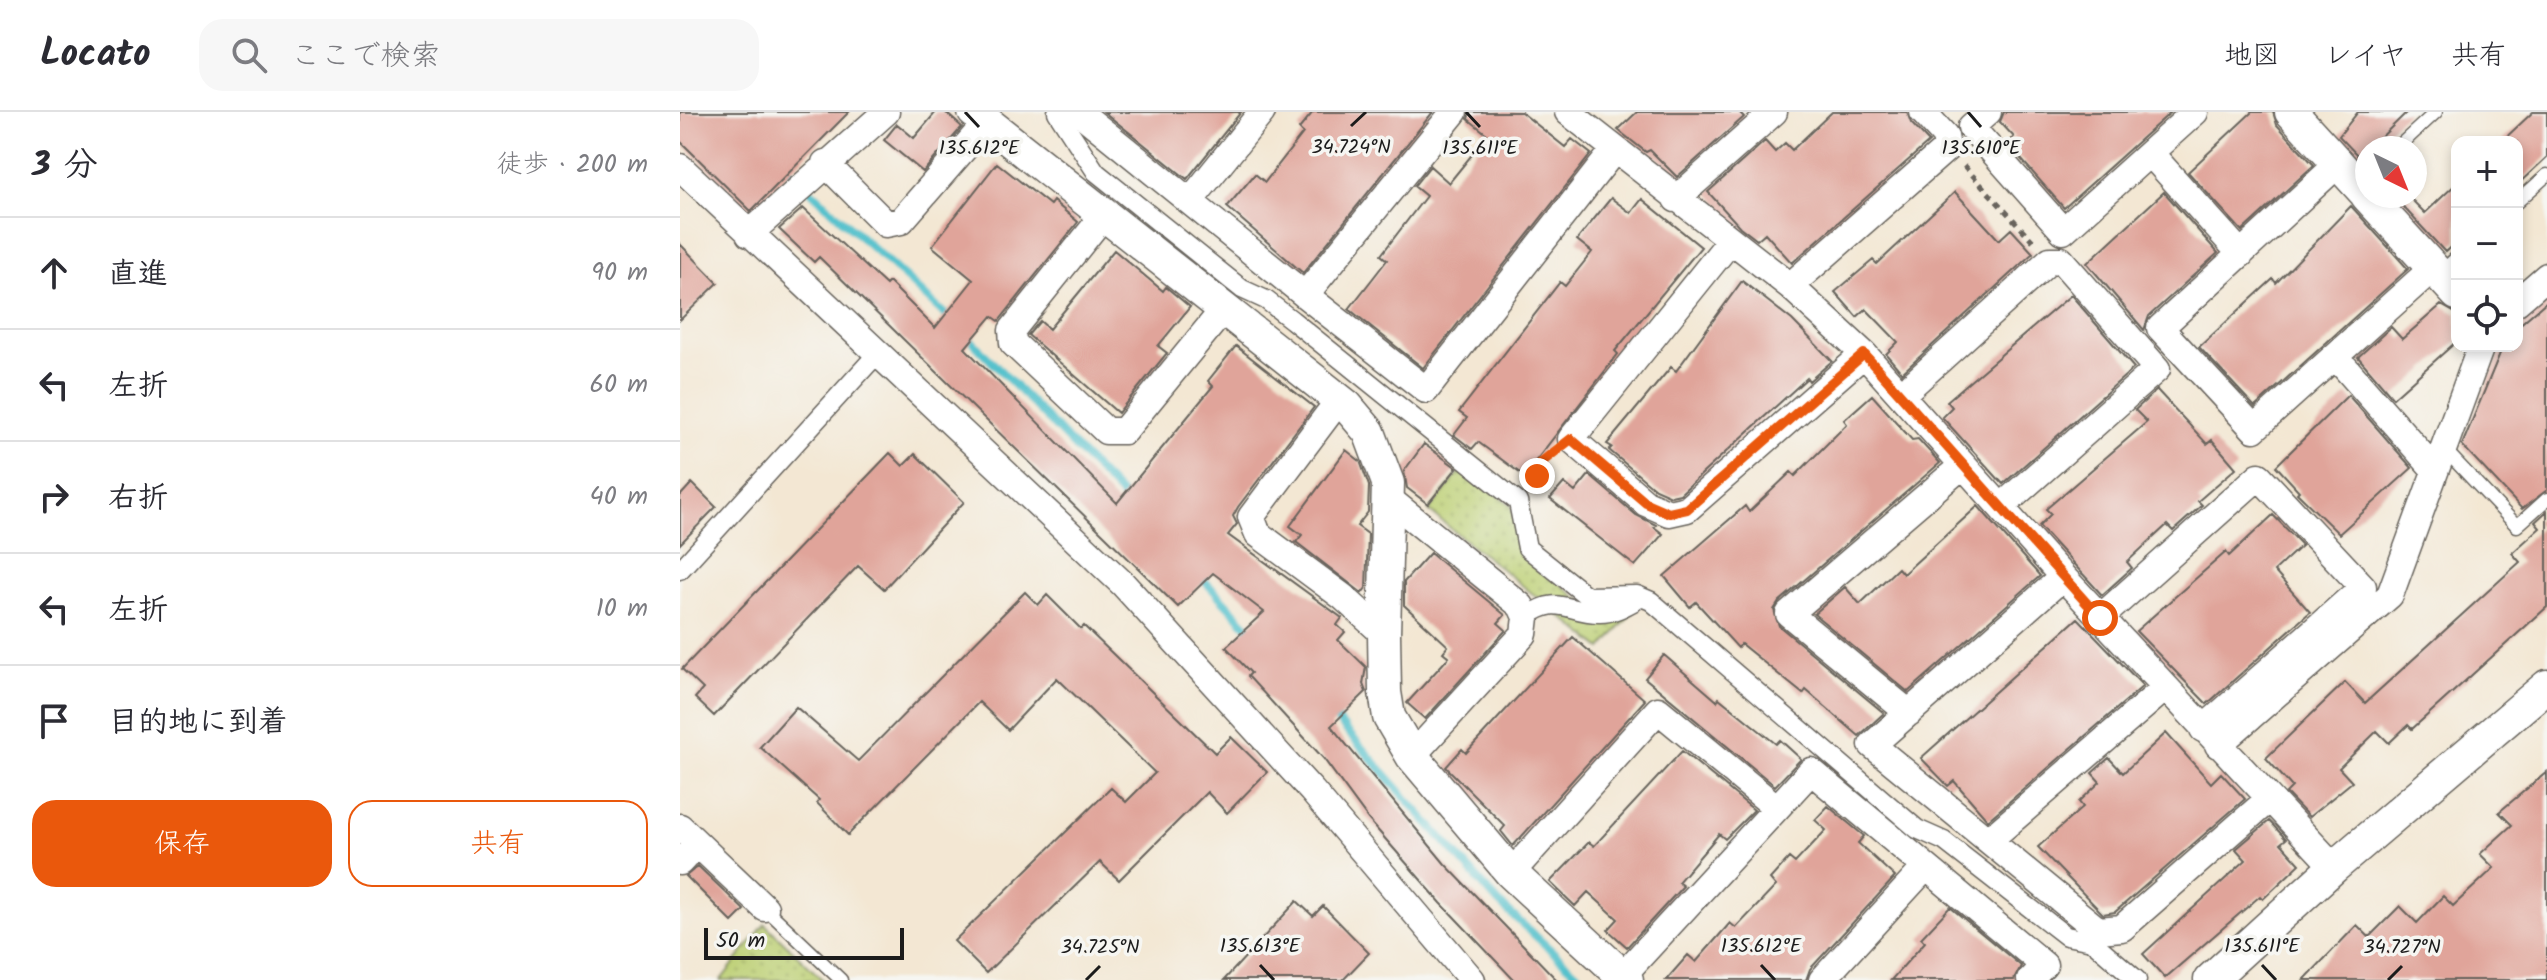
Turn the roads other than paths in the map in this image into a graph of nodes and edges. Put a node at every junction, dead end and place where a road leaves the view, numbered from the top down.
1 (886, 112) edge
2 (1057, 112) edge
3 (1079, 112) edge
4 (1262, 112) edge
5 (1454, 112) edge
6 (1568, 112) edge
7 (1774, 112) edge
8 (1923, 112) edge
9 (1988, 112) edge
10 (2195, 112) edge
11 (2291, 112) edge
12 (2436, 112) edge
13 (980, 117) edge
14 (2410, 136) edge
15 (1615, 149) junction
16 (2150, 153) junction
17 (825, 163) junction
18 (680, 167) edge
19 (2547, 175) edge
20 (2355, 179) edge
21 (2355, 185) edge
22 (2523, 197) edge
23 (1676, 199) junction
24 (1190, 201) junction
25 (2383, 208) edge
26 (1104, 215) junction
27 (749, 234) junction
28 (1731, 240) junction
29 (2241, 254) junction
30 (2446, 273) edge
31 (2547, 276) edge
32 (1790, 286) junction
33 (1305, 295) junction
34 (2523, 297) edge
35 (1224, 309) junction
36 (2479, 352) edge
37 (878, 353) junction
38 (1864, 354) junction
39 (2335, 356) junction
40 (1901, 395) junction
41 (1339, 400) junction
42 (2440, 459) junction
43 (1963, 465) junction
44 (1389, 499) junction
45 (2547, 499) edge
46 (2001, 507) junction
47 (680, 570) edge
48 (2063, 577) junction
49 (2372, 595) junction
50 (1642, 597) junction
51 (1526, 617) junction
52 (2100, 618) junction
53 (1384, 634) junction
54 (2547, 686) edge
55 (2165, 688) junction
56 (1909, 713) junction
57 (2210, 737) junction
58 (1412, 756) junction
59 (2268, 800) junction
60 (1777, 808) junction
61 (1989, 840) junction
62 (686, 845) edge
63 (1926, 867) junction
64 (2334, 867) junction
65 (1511, 873) junction
66 (765, 908) joint
67 (1625, 978) edge
68 (841, 980) edge
69 (1472, 980) edge
70 (1822, 980) edge
71 (2030, 980) edge
72 (2137, 980) edge
73 (2210, 980) edge

1 - 17 street
2 - 50 street
3 - 24 street
4 - 24 street
5 - 33 street
6 - 15 street
7 - 23 street
8 - 32 street
9 - 16 street
10 - 16 street
11 - 20 street
12 - 14 lane
13 - 17 street
13 - 26 street
15 - 23 street
15 - 33 street
16 - 29 street
17 - 27 street
18 - 27 street
19 - 22 lane
21 - 29 street
23 - 28 street
24 - 33 street
25 - 30 street
26 - 35 street
26 - 35 street
27 - 37 street
28 - 32 street
28 - 38 street
29 - 39 street
30 - 39 street
31 - 34 street
32 - 38 street
35 - 41 street
36 - 42 street
37 - 47 street
37 - 69 street
38 - 40 street
39 - 42 street
40 - 43 street
40 - 46 street
41 - 44 street
41 - 53 street
42 - 45 lane
42 - 49 street
43 - 46 street
43 - 56 street
44 - 51 street
44 - 53 street
46 - 48 street
48 - 52 street
48 - 56 street
49 - 52 street
49 - 57 street
50 - 51 street
50 - 72 street
51 - 58 street
52 - 55 street
53 - 58 street
54 - 64 street
55 - 57 street
55 - 61 street
56 - 61 street
57 - 59 street
58 - 65 street
59 - 61 street
59 - 64 street
60 - 63 street
60 - 65 street
60 - 67 street
62 - 66 street
63 - 70 street
63 - 71 street
64 - 73 street
65 - 67 street
66 - 68 lane

